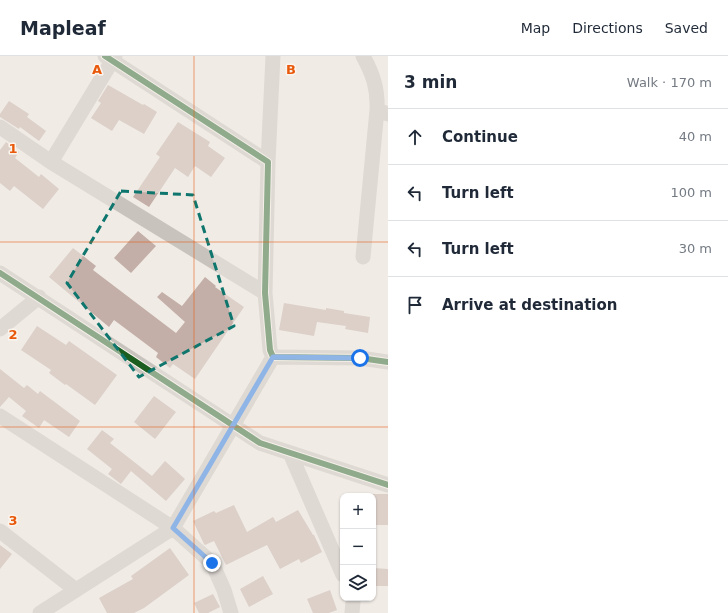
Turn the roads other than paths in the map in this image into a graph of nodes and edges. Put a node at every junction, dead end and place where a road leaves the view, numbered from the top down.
1 (273, 56) edge
2 (363, 56) edge
3 (111, 58) edge
4 (382, 112) edge
5 (0, 127) edge
6 (52, 162) junction
7 (268, 162) junction
8 (363, 257) dead end
9 (0, 273) edge
10 (265, 293) junction
11 (39, 297) junction
12 (0, 329) edge
13 (273, 357) junction
14 (388, 362) edge
15 (0, 416) edge
16 (233, 425) junction
17 (290, 453) junction
18 (388, 484) edge
19 (173, 528) junction
20 (0, 531) edge
21 (340, 568) edge
22 (76, 590) junction
23 (353, 601) edge
24 (40, 613) edge
25 (231, 613) edge
26 (352, 613) edge

1 - 7 street
2 - 4 street
3 - 6 street
3 - 7 street
4 - 8 street
5 - 6 street
6 - 10 street
7 - 10 street
9 - 11 street
10 - 13 street
11 - 12 street
11 - 16 street
13 - 14 street
13 - 16 street
15 - 19 street
16 - 17 street
16 - 19 street
17 - 18 street
17 - 21 street
19 - 22 street
19 - 25 street
20 - 22 street
22 - 24 street
23 - 26 street

